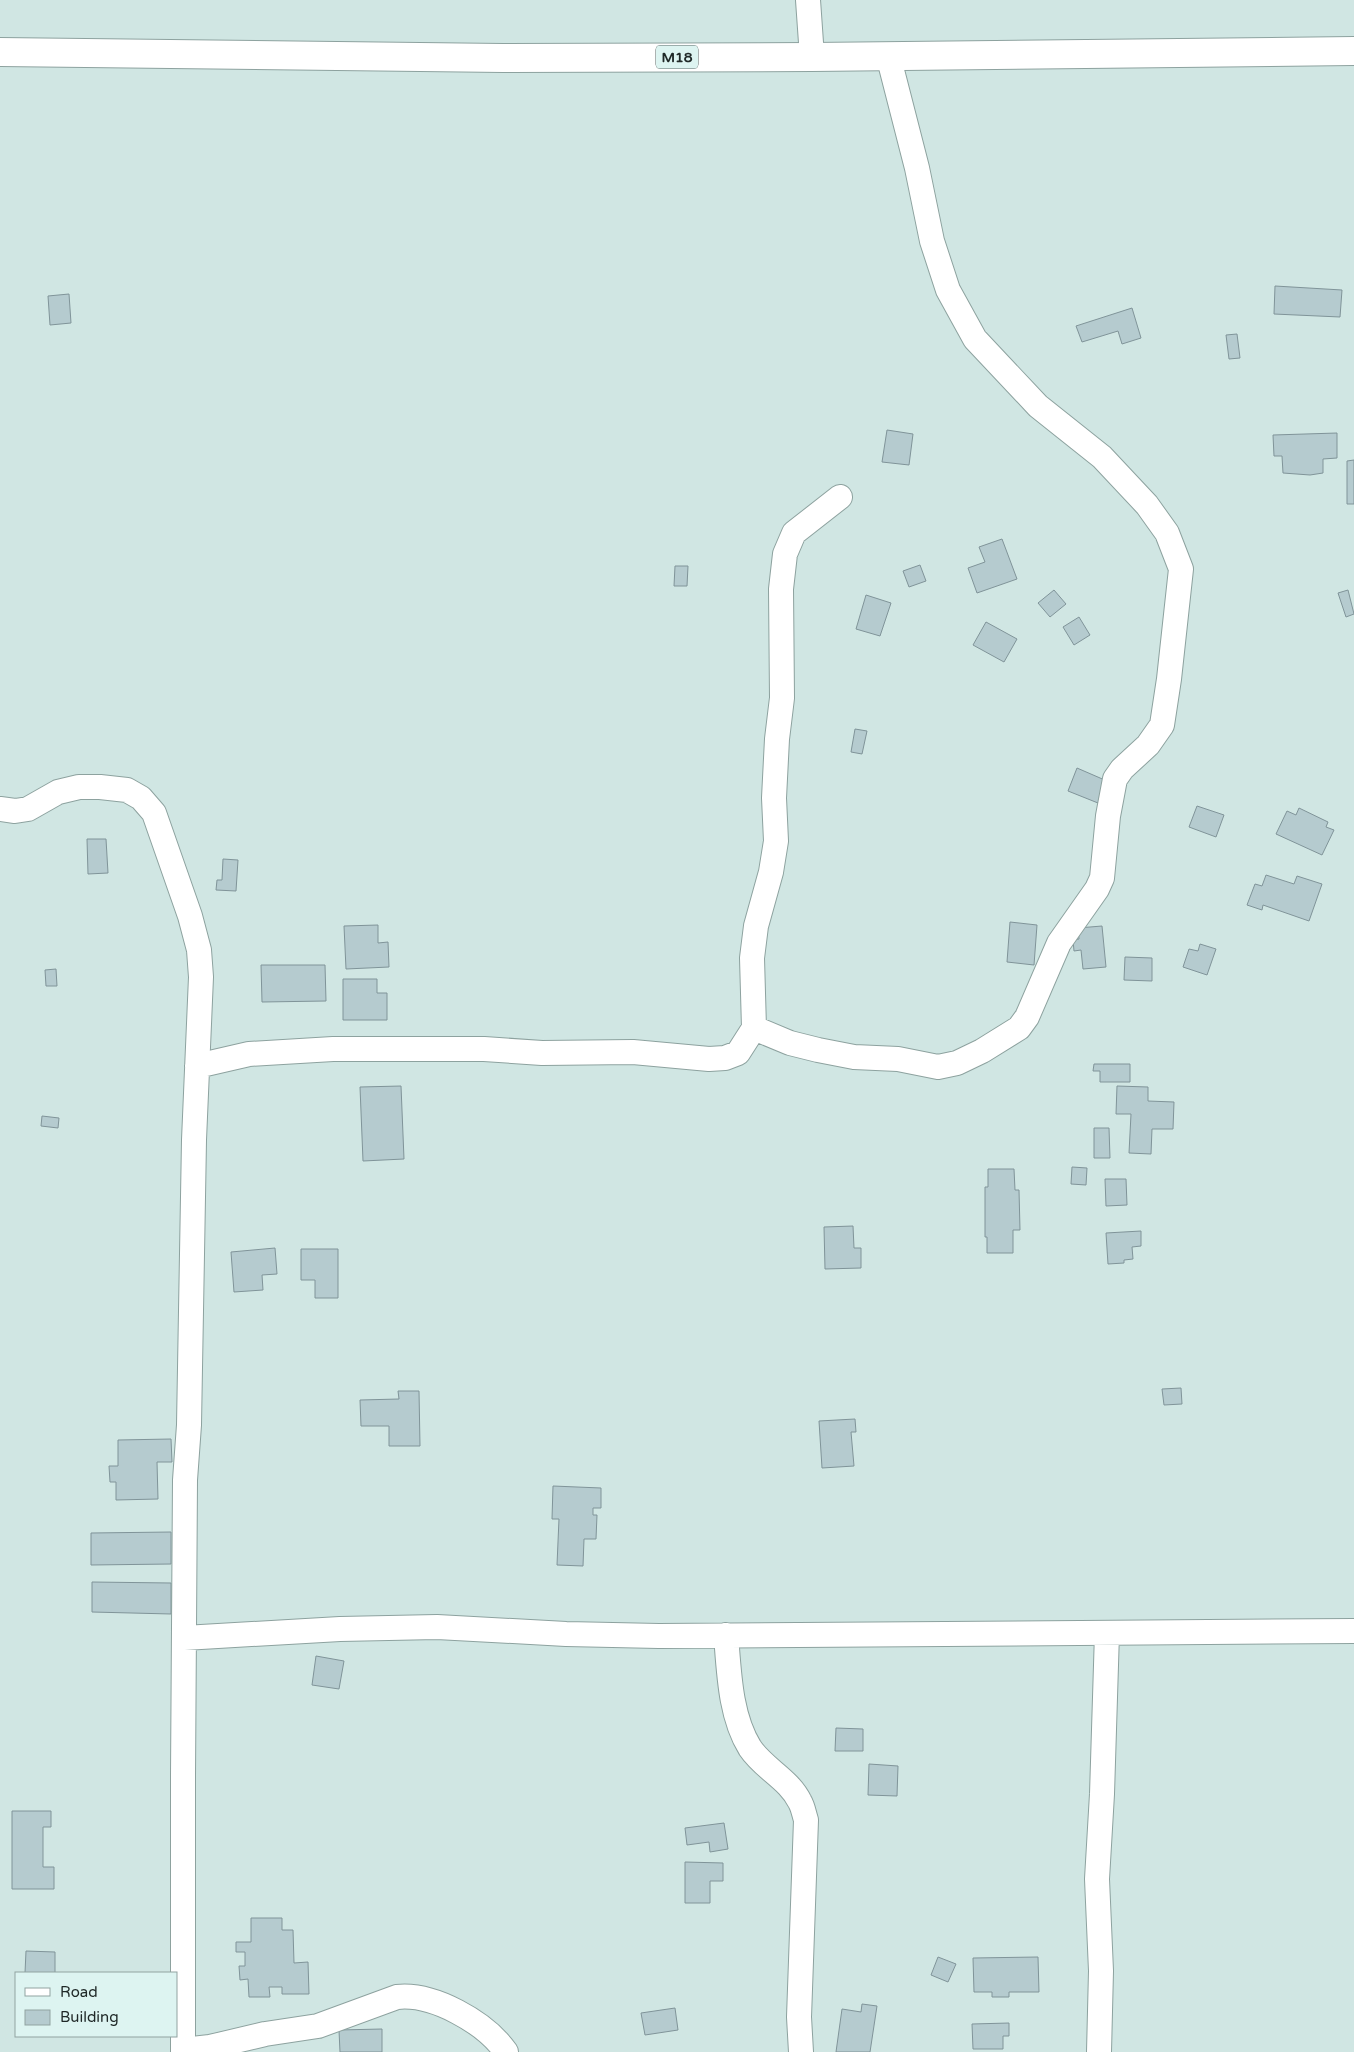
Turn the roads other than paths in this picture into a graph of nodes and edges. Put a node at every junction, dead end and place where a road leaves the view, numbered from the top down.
1 (808, 0) edge
2 (1354, 51) edge
3 (0, 52) edge
4 (888, 55) junction
5 (812, 57) junction
6 (840, 497) dead end
7 (0, 810) edge
8 (754, 1028) junction
9 (197, 1066) junction
10 (1354, 1631) edge
11 (1107, 1633) junction
12 (726, 1635) junction
13 (184, 1638) junction
14 (183, 2051) edge
15 (506, 2052) edge
16 (801, 2052) edge
17 (1098, 2052) edge

1 - 5 street
2 - 4 main road, M18
3 - 5 main road, M18
4 - 5 main road, M18
4 - 8 street
6 - 8 street
7 - 9 street
8 - 9 street
9 - 13 street
10 - 11 street
11 - 12 street
11 - 17 street
12 - 13 street
12 - 16 street
13 - 14 street
14 - 15 street

